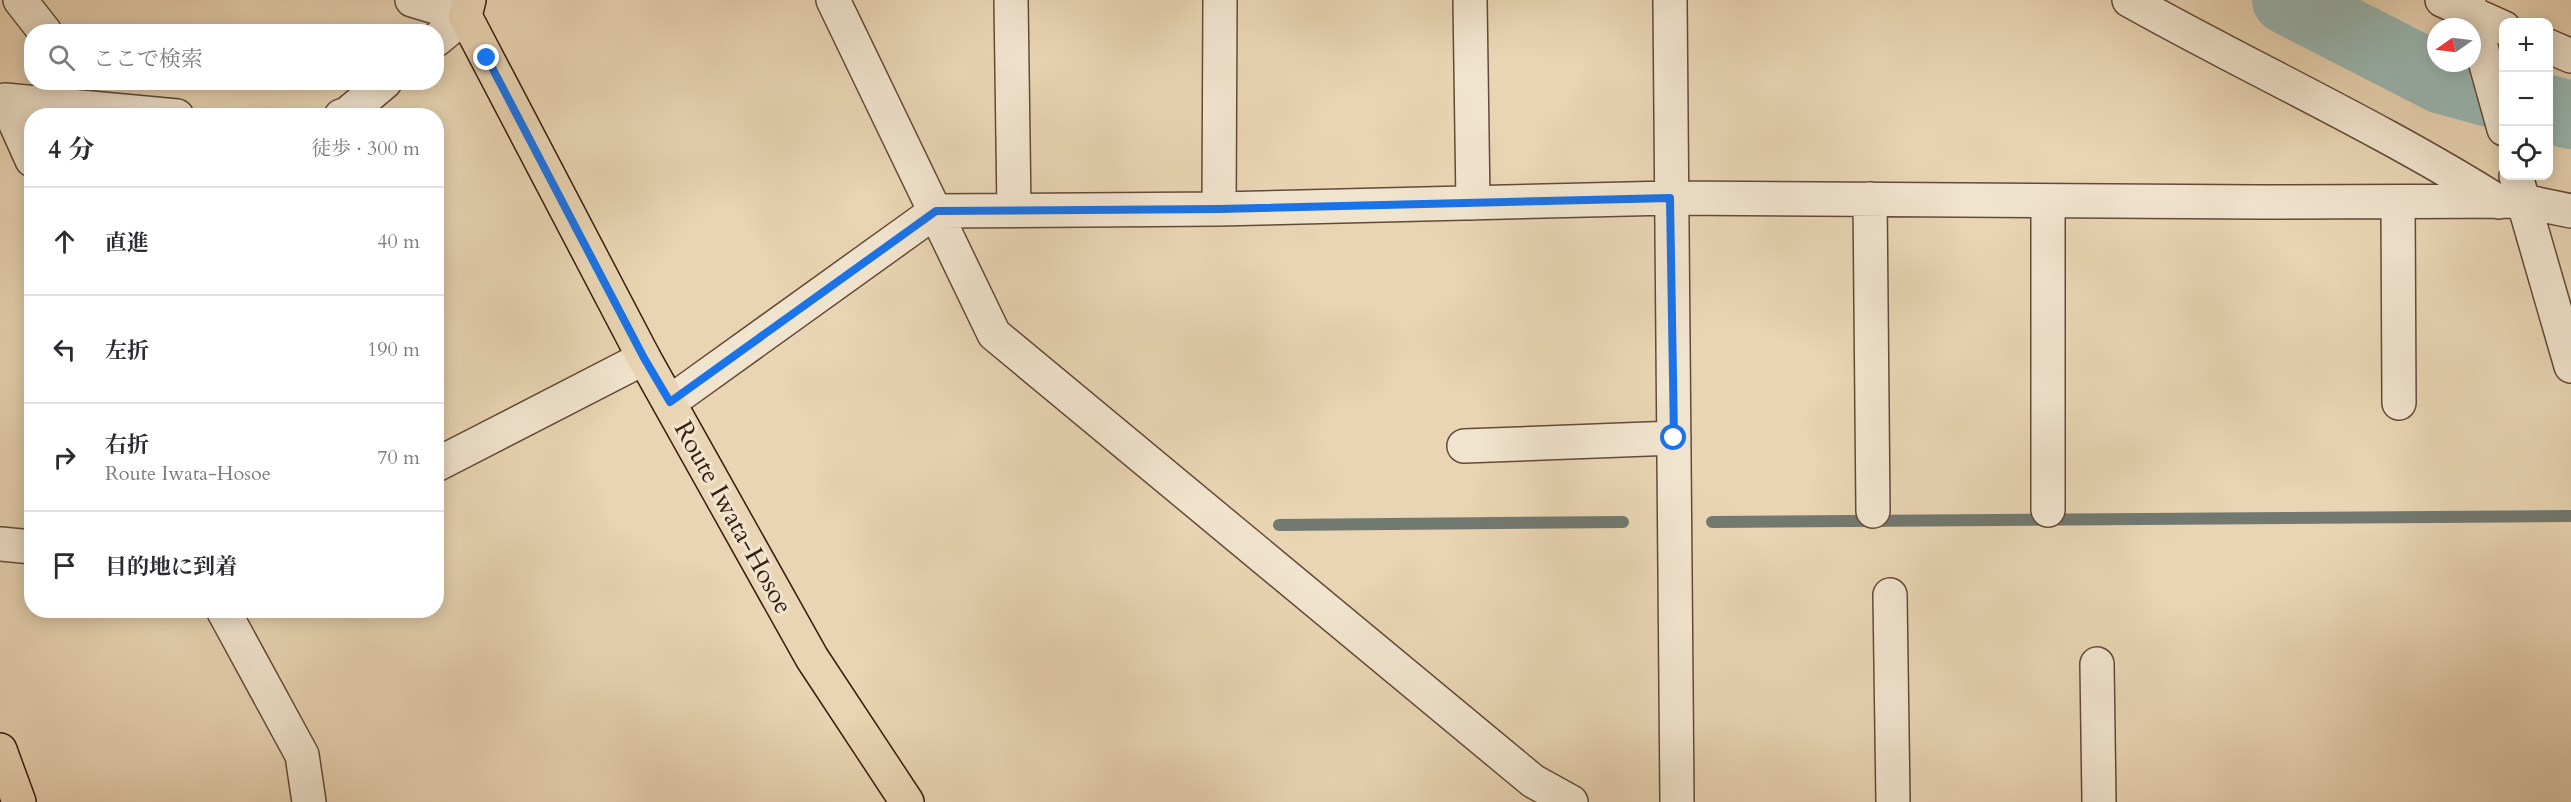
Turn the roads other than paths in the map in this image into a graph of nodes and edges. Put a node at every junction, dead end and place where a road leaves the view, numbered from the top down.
1 (20, 0) edge
2 (412, 0) edge
3 (833, 0) edge
4 (1011, 0) edge
5 (1220, 0) edge
6 (1470, 0) edge
7 (1670, 0) edge
8 (2129, 0) edge
9 (2442, 0) edge
10 (467, 8) edge
11 (2478, 18) edge
12 (39, 24) edge
13 (2481, 24) edge
14 (444, 32) edge
15 (2553, 48) edge
16 (2571, 56) edge
17 (90, 90) edge
18 (376, 90) edge
19 (3, 101) edge
20 (92, 108) edge
21 (104, 108) edge
22 (354, 108) edge
23 (2503, 126) edge
24 (24, 144) edge
25 (2514, 190) edge
26 (1670, 198) junction
27 (1870, 199) junction
28 (2048, 201) junction
29 (2398, 202) junction
30 (1473, 203) junction
31 (1219, 209) junction
32 (1014, 210) junction
33 (936, 211) junction
34 (2571, 211) edge
35 (644, 358) junction
36 (2571, 366) edge
37 (670, 402) junction
38 (2399, 403) dead end
39 (1674, 438) junction
40 (1464, 446) dead end
41 (444, 461) edge
42 (2048, 510) dead end
43 (1873, 512) dead end
44 (0, 544) edge
45 (24, 546) edge
46 (1890, 595) dead end
47 (227, 618) edge
48 (2097, 664) dead end
49 (0, 750) edge
50 (19, 802) edge
51 (309, 802) edge
52 (907, 802) edge
53 (1571, 802) edge
54 (1677, 802) edge
55 (1893, 802) edge
56 (2098, 802) edge

1 - 12 street
2 - 10 street
3 - 33 street
4 - 32 street
5 - 31 street
6 - 30 street
7 - 26 street
8 - 25 street
9 - 11 street
10 - 14 street
10 - 35 main road, Route Iwata-Hosoe
13 - 23 street
15 - 16 street
17 - 21 street
18 - 22 street
19 - 20 street
19 - 24 street
25 - 29 street
25 - 34 street
25 - 36 street
26 - 27 street
26 - 30 street
26 - 39 street
27 - 28 street
27 - 43 street
28 - 29 street
28 - 42 street
29 - 38 street
30 - 31 street
31 - 32 street
32 - 33 street
33 - 37 street
33 - 53 street
35 - 37 main road, Route Iwata-Hosoe
35 - 41 street
37 - 52 main road, Route Iwata-Hosoe
39 - 40 street
39 - 54 street
44 - 45 street
46 - 55 street
47 - 51 street
48 - 56 street
49 - 50 main road

